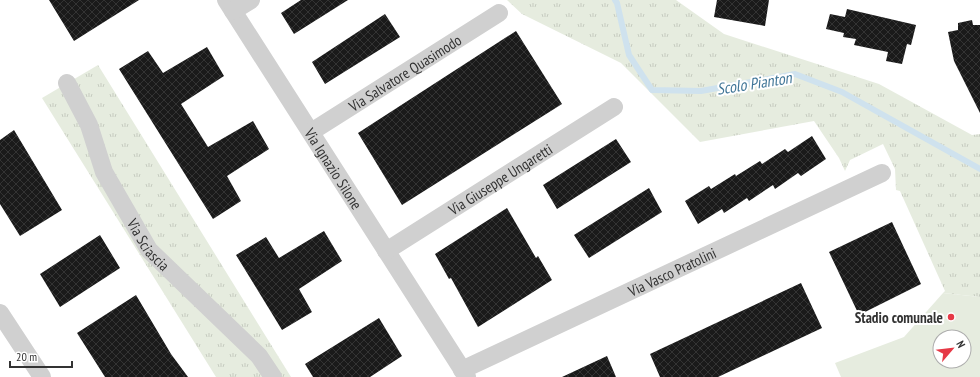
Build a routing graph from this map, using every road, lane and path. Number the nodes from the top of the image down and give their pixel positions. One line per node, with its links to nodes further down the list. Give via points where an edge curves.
1 (251, 0): 2 (street)
2 (230, 5): 6 (street, Via Ignazio Silone)
3 (499, 13): 6 (street, Via Salvatore Quasimodo)
4 (67, 83): 12 (street, Via Sciascia, via 89,125 104,172 149,250 259,356)
5 (614, 106): 8 (street, Via Giuseppe Ungaretti)
6 (310, 132): 8 (street, Via Ignazio Silone)
7 (882, 173): 10 (street, Via Vasco Pratolini)
8 (386, 251): 10 (street, Via Ignazio Silone)
9 (0, 313): 11 (street)
10 (465, 374)
11 (42, 377)
12 (273, 377)

